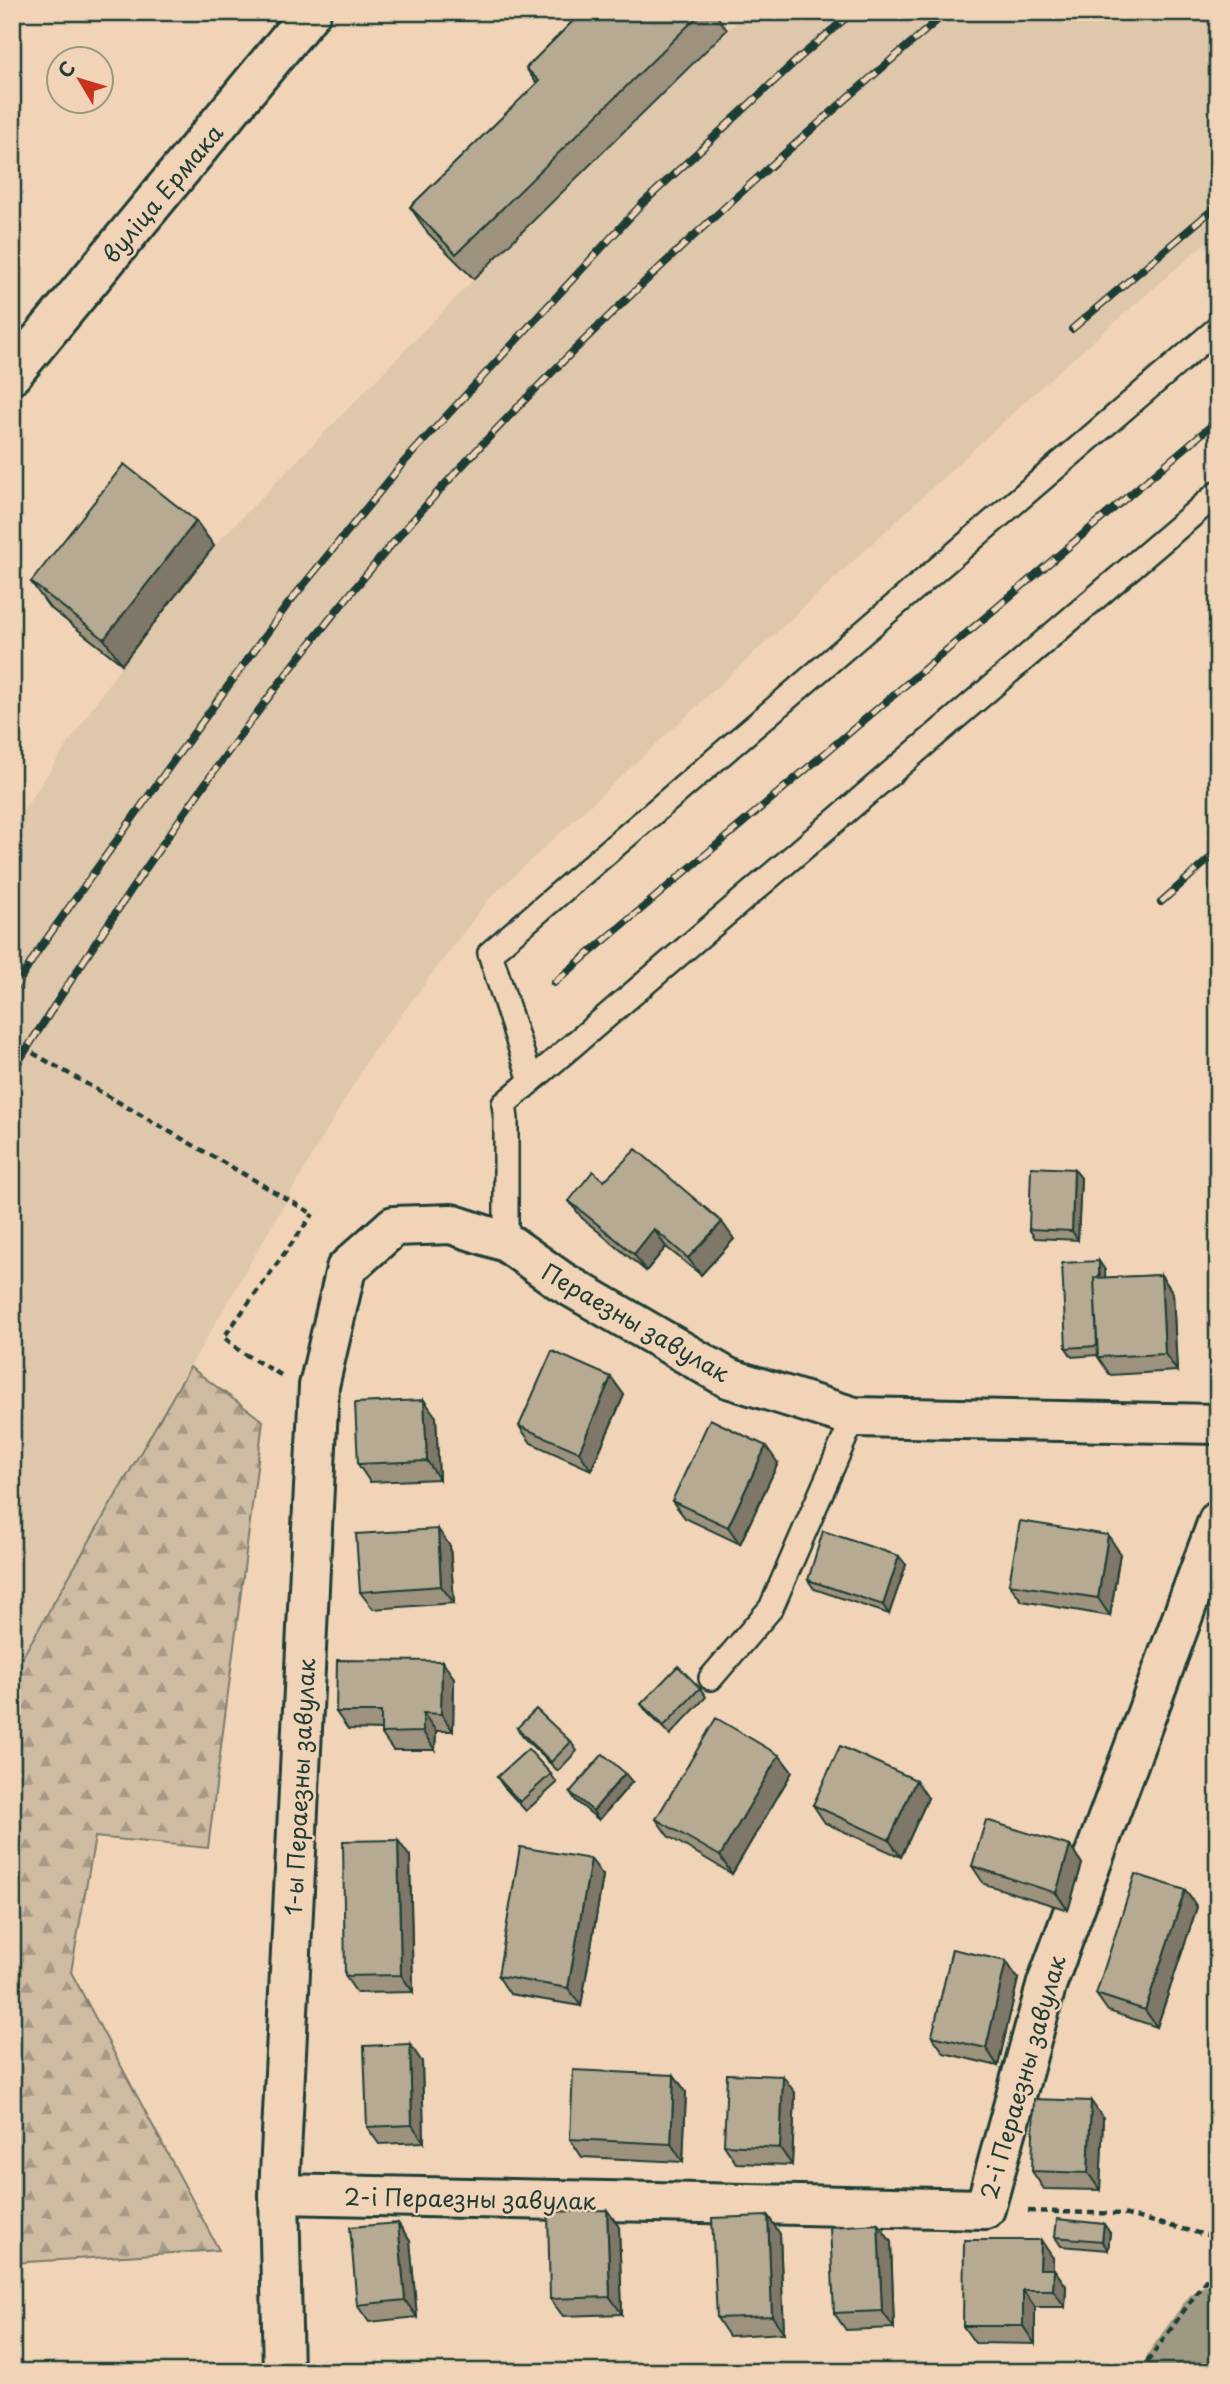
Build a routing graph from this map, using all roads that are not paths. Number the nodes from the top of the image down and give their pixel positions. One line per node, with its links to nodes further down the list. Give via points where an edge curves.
1 (311, 12): 3 (street, вуліца Ермака)
2 (1218, 328): 5 (lane, via 490,953)
3 (12, 374)
4 (1218, 493): 5 (lane)
5 (531, 1081): 7 (lane, via 503,1104)
6 (394, 1226): 7 (street, Пераезны завулак, via 451,1224); 12 (street, 1-ы Пераезны завулак, via 346,1269 319,1386)
7 (506, 1242): 8 (street, Пераезны завулак, via 561,1281 728,1378)
8 (854, 1417): 9 (street, Пераезны завулак); 11 (lane, via 771,1608)
9 (1218, 1424)
10 (1218, 1521): 12 (street, 2-і Пераезны завулак, via 1047,1983 985,2210)
11 (711, 1678)
12 (278, 2194): 13 (street, 1-ы Пераезны завулак)
13 (283, 2372)

